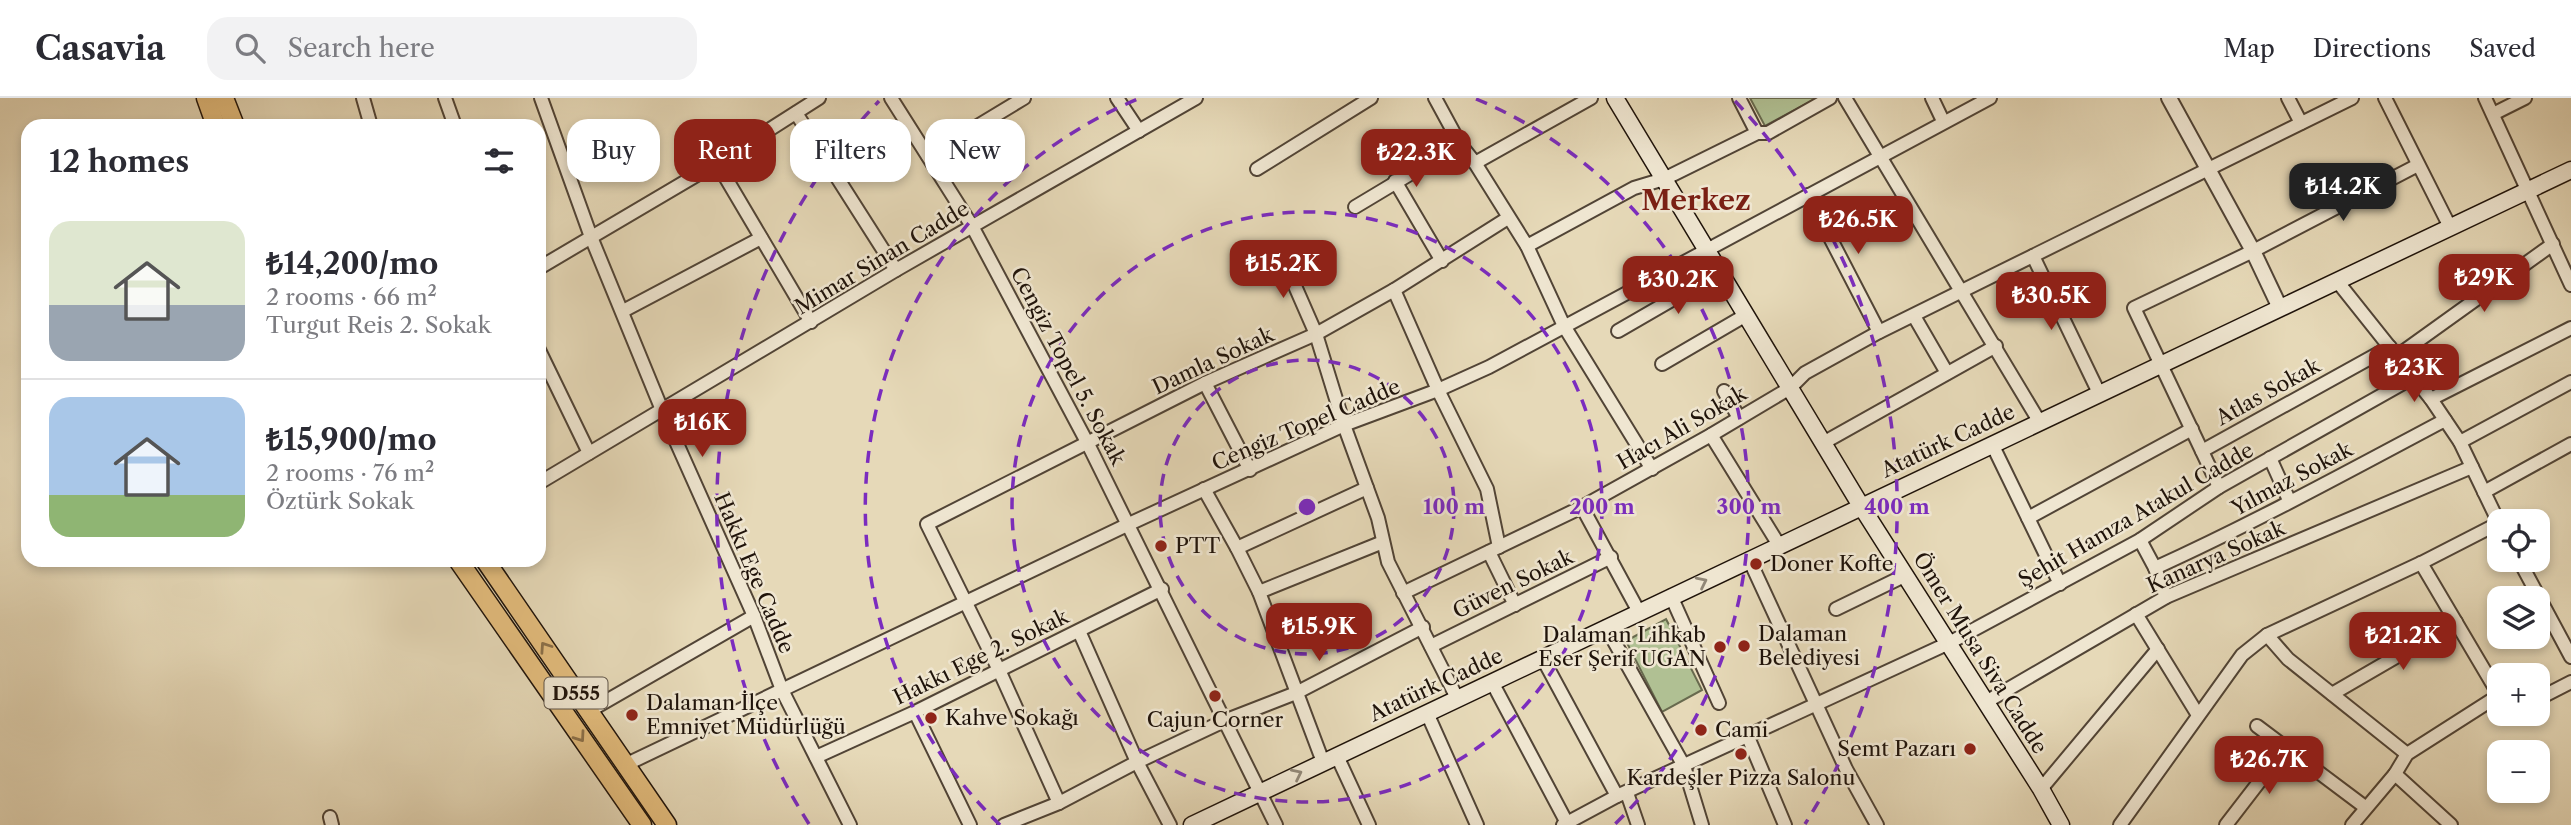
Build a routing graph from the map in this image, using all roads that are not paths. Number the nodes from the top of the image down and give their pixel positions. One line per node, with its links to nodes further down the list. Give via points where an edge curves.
1 (206, 98): 29 (main road)
2 (224, 98): 30 (main road)
3 (363, 98): 31 (street)
4 (445, 98): 32 (street)
5 (541, 98): 58 (street, Hakkı Ege Cadde)
6 (819, 98): 27 (street)
7 (891, 98): 40 (street, Cengiz Topel 5. Sokak)
8 (1024, 98): 26 (street)
9 (1117, 98): 37 (street)
10 (1196, 98): 37 (street, Mimar Sinan Cadde)
11 (1371, 98): 44 (street)
12 (1435, 98): 39 (street)
13 (1591, 98): 42 (street)
14 (1615, 98): 47 (main road, Ömer Musa Siva Cadde)
15 (1740, 98): 38 (street)
16 (1830, 98): 38 (street, via 1768,133)
17 (1845, 98): 41 (street)
18 (1932, 98): 34 (street)
19 (1990, 98): 34 (street, Cengiz Topel Cadde)
20 (2169, 98): 45 (street)
21 (2288, 98): 35 (street)
22 (2352, 98): 35 (street, Hacı Ali Sokak)
23 (2385, 98): 43 (street)
24 (2486, 98): 28 (street)
25 (2525, 98): 28 (street)
26 (1008, 102): 33 (street)
27 (796, 113): 36 (street); 68 (street)
28 (2493, 114): 52 (street)
29 (214, 119)
30 (232, 119)
31 (369, 119)
32 (452, 119)
33 (983, 119)
34 (1943, 121): 41 (street, Cengiz Topel Cadde)
35 (2301, 123): 45 (street, Hacı Ali Sokak)
36 (776, 126)
37 (1139, 131): 56 (street, Mimar Sinan Cadde)
38 (1757, 133): 47 (street)
39 (1460, 144): 42 (street); 48 (street)
40 (925, 151)
41 (1880, 159): 53 (street, Cengiz Topel Cadde); 73 (street)
42 (1475, 163): 55 (street)
43 (2418, 165): 57 (street); 63 (street)
44 (1257, 169)
45 (2207, 169): 63 (street); 65 (street, Hacı Ali Sokak)
46 (2571, 170): 52 (main road, Atatürk Cadde)
47 (1664, 179): 61 (street, via 1634,188); 62 (main road, Ömer Musa Siva Cadde)
48 (1395, 181): 54 (street); 66 (street)
49 (685, 182): 58 (street)
50 (728, 182): 59 (street)
51 (944, 182): 56 (street, Cengiz Topel 5. Sokak)
52 (2529, 190): 57 (main road, Atatürk Cadde); 60 (street)
53 (1808, 195): 62 (street, Cengiz Topel Cadde); 82 (street)
54 (1355, 207)
55 (1508, 218): 61 (street); 66 (street, Damla Sokak)
56 (972, 226): 68 (street, Mimar Sinan Cadde); 107 (street, Cengiz Topel 5. Sokak)
57 (2449, 227): 70 (main road, Atatürk Cadde)
58 (591, 237): 67 (street); 75 (street, Hakkı Ege Cadde)
59 (761, 238): 75 (street); 78 (street)
60 (2553, 244): 71 (street); 85 (street, Atlas Sokak)
61 (1527, 246): 79 (street)
62 (1708, 251): 69 (main road, Ömer Musa Siva Cadde); 79 (street, Cengiz Topel Cadde)
63 (2253, 251): 74 (street); 88 (street, via 2134,308)
64 (1281, 254): 83 (street)
65 (2033, 256): 73 (street, Hacı Ali Sokak); 96 (street)
66 (1442, 261): 72 (street, Damla Sokak)
67 (546, 264)
68 (897, 270): 78 (street, Mimar Sinan Cadde)
69 (1720, 272): 76 (main road, Ömer Musa Siva Cadde); 81 (street)
70 (2337, 281): 74 (main road, Atatürk Cadde); 85 (street)
71 (2571, 285)
72 (1394, 290): 83 (street, Damla Sokak); 94 (street)
73 (1962, 291): 77 (street, Hacı Ali Sokak); 84 (street)
74 (2280, 308): 88 (main road, Atatürk Cadde)
75 (623, 311): 98 (street, Hakkı Ege Cadde)
76 (1746, 315): 87 (street); 93 (main road, Ömer Musa Siva Cadde)
77 (1914, 316): 82 (street, Hacı Ali Sokak); 89 (street)
78 (811, 322): 98 (street, Mimar Sinan Cadde)
79 (1564, 326): 94 (street, Cengiz Topel Cadde); 114 (street)
80 (2571, 328): 97 (street)
81 (1618, 331)
82 (1879, 332): 93 (street, Hacı Ali Sokak, via 1805,373)
83 (1316, 334): 91 (street, Damla Sokak); 102 (street)
84 (1996, 346): 89 (street); 101 (street)
85 (2393, 351): 90 (street); 110 (street, Atlas Sokak)
86 (546, 364): 111 (street)
87 (1662, 364)
88 (2159, 365): 96 (main road, Atatürk Cadde); 103 (street)
89 (1947, 373): 106 (street)
90 (2414, 377): 97 (street); 112 (street, Şehit Hamza Atakul Cadde)
91 (1205, 383): 107 (street, Damla Sokak); 115 (street)
92 (2571, 383): 105 (street)
93 (1790, 388): 99 (street, Hacı Ali Sokak); 106 (main road, Ömer Musa Siva Cadde)
94 (1438, 390): 102 (street, Cengiz Topel Cadde); 132 (street, via 1488,489)
95 (1724, 391): 99 (street)
96 (2099, 393): 101 (main road, Atatürk Cadde)
97 (2431, 399): 100 (street)
98 (662, 410): 111 (street, Mimar Sinan Cadde); 152 (street, Hakkı Ege Cadde)
99 (1739, 418): 104 (street, Hacı Ali Sokak)
100 (2445, 420): 105 (street); 121 (street, Yılmaz Sokak)
101 (2039, 421): 108 (main road, Atatürk Cadde)
102 (1344, 425): 115 (street, Cengiz Topel Cadde); 118 (street)
103 (2192, 429): 110 (street); 125 (street)
104 (1711, 435): 114 (street, Hacı Ali Sokak); 130 (street)
105 (2460, 442): 113 (street)
106 (1824, 443): 122 (main road, Ömer Musa Siva Cadde)
107 (1088, 444): 126 (street, Cengiz Topel 5. Sokak); 147 (street, Damla Sokak, via 927,524)
108 (1992, 444): 122 (main road, Atatürk Cadde); 125 (street)
109 (2571, 444): 120 (street)
110 (2202, 451): 117 (street)
111 (589, 453): 116 (street, Mimar Sinan Cadde)
112 (2270, 458): 117 (street, Şehit Hamza Atakul Cadde); 121 (street)
113 (2472, 467): 120 (street); 146 (street, Kanarya Sokak)
114 (1651, 469): 123 (street, Hacı Ali Sokak)
115 (1250, 470): 119 (street, Cengiz Topel Cadde)
116 (546, 479)
117 (2219, 487): 128 (street, Şehit Hamza Atakul Cadde)
118 (1367, 488): 129 (street); 131 (street)
119 (1204, 489): 126 (street, Cengiz Topel Cadde); 131 (street)
120 (2484, 492): 124 (street)
121 (2289, 500): 138 (street, Yılmaz Sokak, via 2236,531)
122 (1861, 506): 130 (main road, Atatürk Cadde); 140 (main road, Ömer Musa Siva Cadde)
123 (1582, 508): 132 (street, Hacı Ali Sokak); 133 (street)
124 (2492, 509)
125 (2028, 517): 141 (street)
126 (1129, 524): 142 (street, Cengiz Topel 5. Sokak); 147 (street, Cengiz Topel Cadde)
127 (2487, 529): 135 (street)
128 (2140, 540): 138 (street); 141 (street, Şehit Hamza Atakul Cadde)
129 (1383, 542): 143 (street); 144 (street)
130 (1779, 545): 134 (main road, Atatürk Cadde)
131 (1237, 548): 143 (street)
132 (1494, 549): 144 (street, Hacı Ali Sokak); 148 (street)
133 (1611, 557): 148 (street, Güven Sokak); 150 (street)
134 (1749, 559): 145 (main road, Atatürk Cadde, one-way to 134); 174 (street)
135 (2421, 563): 153 (street); 157 (street)
136 (462, 567): 198 (main road, D555, one-way to 198)
137 (490, 567): 176 (main road, D555, one-way to 137)
138 (2155, 568): 146 (street)
139 (2525, 572): 161 (street)
140 (1906, 575): 149 (street); 158 (main road, Ömer Musa Siva Cadde)
141 (2060, 583): 158 (street, Şehit Hamza Atakul Cadde)
142 (1162, 589): 156 (street, Hakkı Ege 2. Sokak); 180 (street, Cengiz Topel 5. Sokak)
143 (1259, 592): 168 (street)
144 (1403, 593): 154 (street)
145 (1671, 596): 150 (main road, Atatürk Cadde); 173 (street)
146 (2166, 597): 151 (street, Kanarya Sokak)
147 (966, 603): 163 (street); 167 (street, Cengiz Topel Cadde)
148 (1515, 605): 159 (street, Güven Sokak)
149 (1836, 609)
150 (1639, 612): 155 (main road, Atatürk Cadde)
151 (2136, 614): 160 (street); 172 (street, Kanarya Sokak)
152 (754, 616): 167 (street, Hakkı Ege Cadde); 176 (street)
153 (2456, 622): 165 (street); 170 (street)
154 (1423, 627): 159 (street); 168 (street)
155 (1606, 627): 162 (main road, Atatürk Cadde); 189 (street)
156 (1079, 631): 163 (street, Hakkı Ege 2. Sokak); 187 (street)
157 (2267, 635): 170 (street, via 2288,659); 179 (street, via 2242,655)
158 (1949, 643): 172 (main road, Ömer Musa Siva Cadde); 174 (street, Şehit Hamza Atakul Cadde)
159 (1432, 646): 171 (street)
160 (2158, 649): 179 (street); 191 (street)
161 (2571, 657)
162 (1543, 659): 164 (main road, Atatürk Cadde); 193 (street)
163 (999, 670): 177 (street, Hakkı Ege 2. Sokak); 194 (street)
164 (1492, 682): 171 (main road, Atatürk Cadde); 196 (street)
165 (2487, 682)
166 (2571, 683): 169 (street)
167 (782, 690): 185 (street, Hakkı Ege Cadde); 188 (street, Cengiz Topel Cadde)
168 (1296, 693): 180 (street); 186 (street)
169 (2550, 693)
170 (2332, 694): 184 (street)
171 (1457, 698): 178 (main road, Atatürk Cadde)
172 (1986, 702): 191 (main road, Ömer Musa Siva Cadde)
173 (1719, 703)
174 (1816, 705): 182 (street, Şehit Hamza Atakul Cadde); 211 (street)
175 (2487, 707): 184 (street)
176 (589, 711): 188 (main road, D555)
177 (915, 712): 185 (street, Hakkı Ege 2. Sokak); 201 (street)
178 (1427, 712): 186 (main road, Atatürk Cadde); 207 (street)
179 (2199, 715): 212 (street)
180 (1224, 721): 187 (street); 192 (street, Cengiz Topel 5. Sokak)
181 (2257, 726): 183 (street)
182 (1748, 737): 189 (street, Şehit Hamza Atakul Cadde); 210 (street)
183 (2286, 747): 195 (street); 213 (street)
184 (2407, 754): 190 (street)
185 (816, 757): 200 (street, Hakkı Ege Cadde)
186 (1330, 759): 192 (main road, Atatürk Cadde, one-way to 186); 206 (street)
187 (1137, 762): 194 (street); 203 (street)
188 (625, 765): 199 (main road, D555)
189 (1684, 766): 193 (street, Şehit Hamza Atakul Cadde); 209 (street)
190 (2395, 774): 195 (street); 215 (street)
191 (2041, 789): 197 (main road, Ömer Musa Siva Cadde)
192 (1259, 793): 204 (main road, Atatürk Cadde); 205 (street, Cengiz Topel 5. Sokak)
193 (1622, 795): 196 (street, Şehit Hamza Atakul Cadde); 208 (street)
194 (1059, 803): 202 (street)
195 (2365, 807): 214 (street)
196 (1570, 823)
197 (2056, 823)
198 (642, 825)
199 (667, 825)
200 (850, 825)
201 (970, 825)
202 (1004, 825)
203 (1170, 825)
204 (1192, 825)
205 (1276, 825)
206 (1369, 825)
207 (1477, 825)
208 (1638, 825)
209 (1702, 825)
210 (1785, 825)
211 (1877, 825)
212 (2120, 825)
213 (2226, 825)
214 (2352, 825)
215 (2451, 825)

